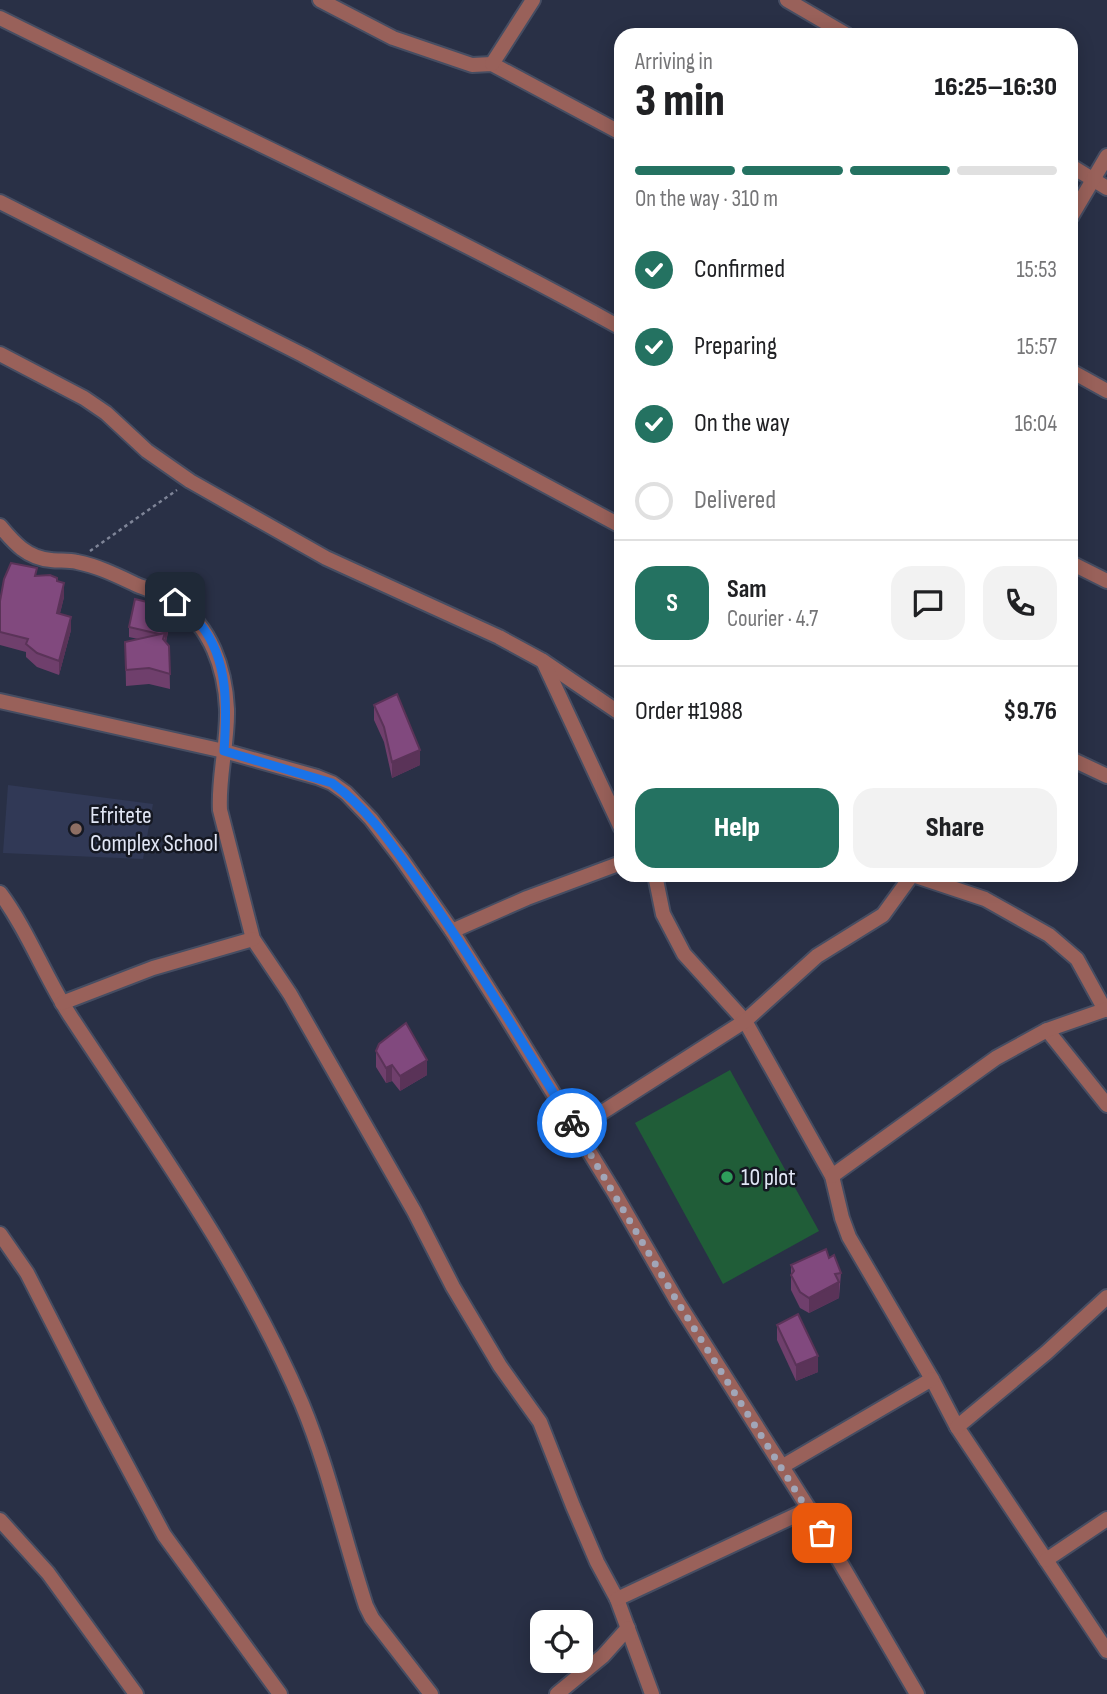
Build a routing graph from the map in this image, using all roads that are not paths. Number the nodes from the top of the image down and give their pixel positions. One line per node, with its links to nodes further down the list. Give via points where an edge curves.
1 (320, 0): 6 (street, via 393,38 472,65)
2 (533, 0): 6 (street)
3 (787, 0): 5 (street)
4 (0, 18): 14 (street, via 405,214)
5 (835, 28)
6 (492, 64): 7 (street)
7 (614, 129)
8 (1107, 156): 10 (street)
9 (1078, 170): 10 (street)
10 (1093, 179): 11 (street); 13 (street)
11 (1107, 188)
12 (0, 202): 18 (street, via 303,355)
13 (1078, 205)
14 (614, 324)
15 (0, 354): 22 (street, via 84,398 190,481 326,558)
16 (1078, 375): 17 (street)
17 (1107, 391)
18 (614, 522)
19 (0, 526): 25 (street, via 30,556 76,561 118,576 175,602 201,625 218,656 224,684)
20 (1078, 566): 21 (street)
21 (1107, 581)
22 (543, 661): 24 (street); 28 (street)
23 (0, 701): 25 (street)
24 (614, 709)
25 (224, 751): 34 (street, via 317,777 346,793 401,858); 35 (street, via 220,810)
26 (1078, 763): 27 (street)
27 (1107, 776)
28 (614, 813)
29 (614, 866): 34 (street)
30 (656, 882): 38 (street, via 663,914 684,954)
31 (908, 882): 38 (street, via 883,915 817,956)
32 (934, 882): 37 (street, via 985,899 1049,935 1077,959)
33 (0, 893): 36 (street)
34 (452, 931): 41 (street)
35 (253, 939): 36 (street, via 153,968); 52 (street, via 296,1006 504,1373 540,1422 597,1562)
36 (62, 1003): 57 (street, via 193,1200 266,1328 316,1442 366,1606)
37 (1106, 1010): 39 (street)
38 (745, 1021): 41 (street); 42 (street)
39 (1047, 1030): 40 (street); 42 (street, via 996,1058)
40 (1107, 1105)
41 (576, 1129): 47 (street, via 677,1301)
42 (832, 1176): 45 (street, via 849,1237)
43 (0, 1234): 56 (street, via 27,1273 164,1535)
44 (1107, 1297): 46 (street)
45 (932, 1379): 46 (street); 47 (street)
46 (957, 1427): 51 (street)
47 (783, 1466): 48 (street)
48 (809, 1509): 52 (street); 60 (street)
49 (1107, 1519): 51 (street)
50 (0, 1520): 55 (street, via 48,1573)
51 (1046, 1560): 54 (street)
52 (617, 1599): 53 (street)
53 (628, 1628): 58 (street); 59 (street)
54 (1107, 1651)
55 (136, 1694)
56 (280, 1694)
57 (431, 1694)
58 (557, 1694)
59 (652, 1694)
60 (917, 1694)

